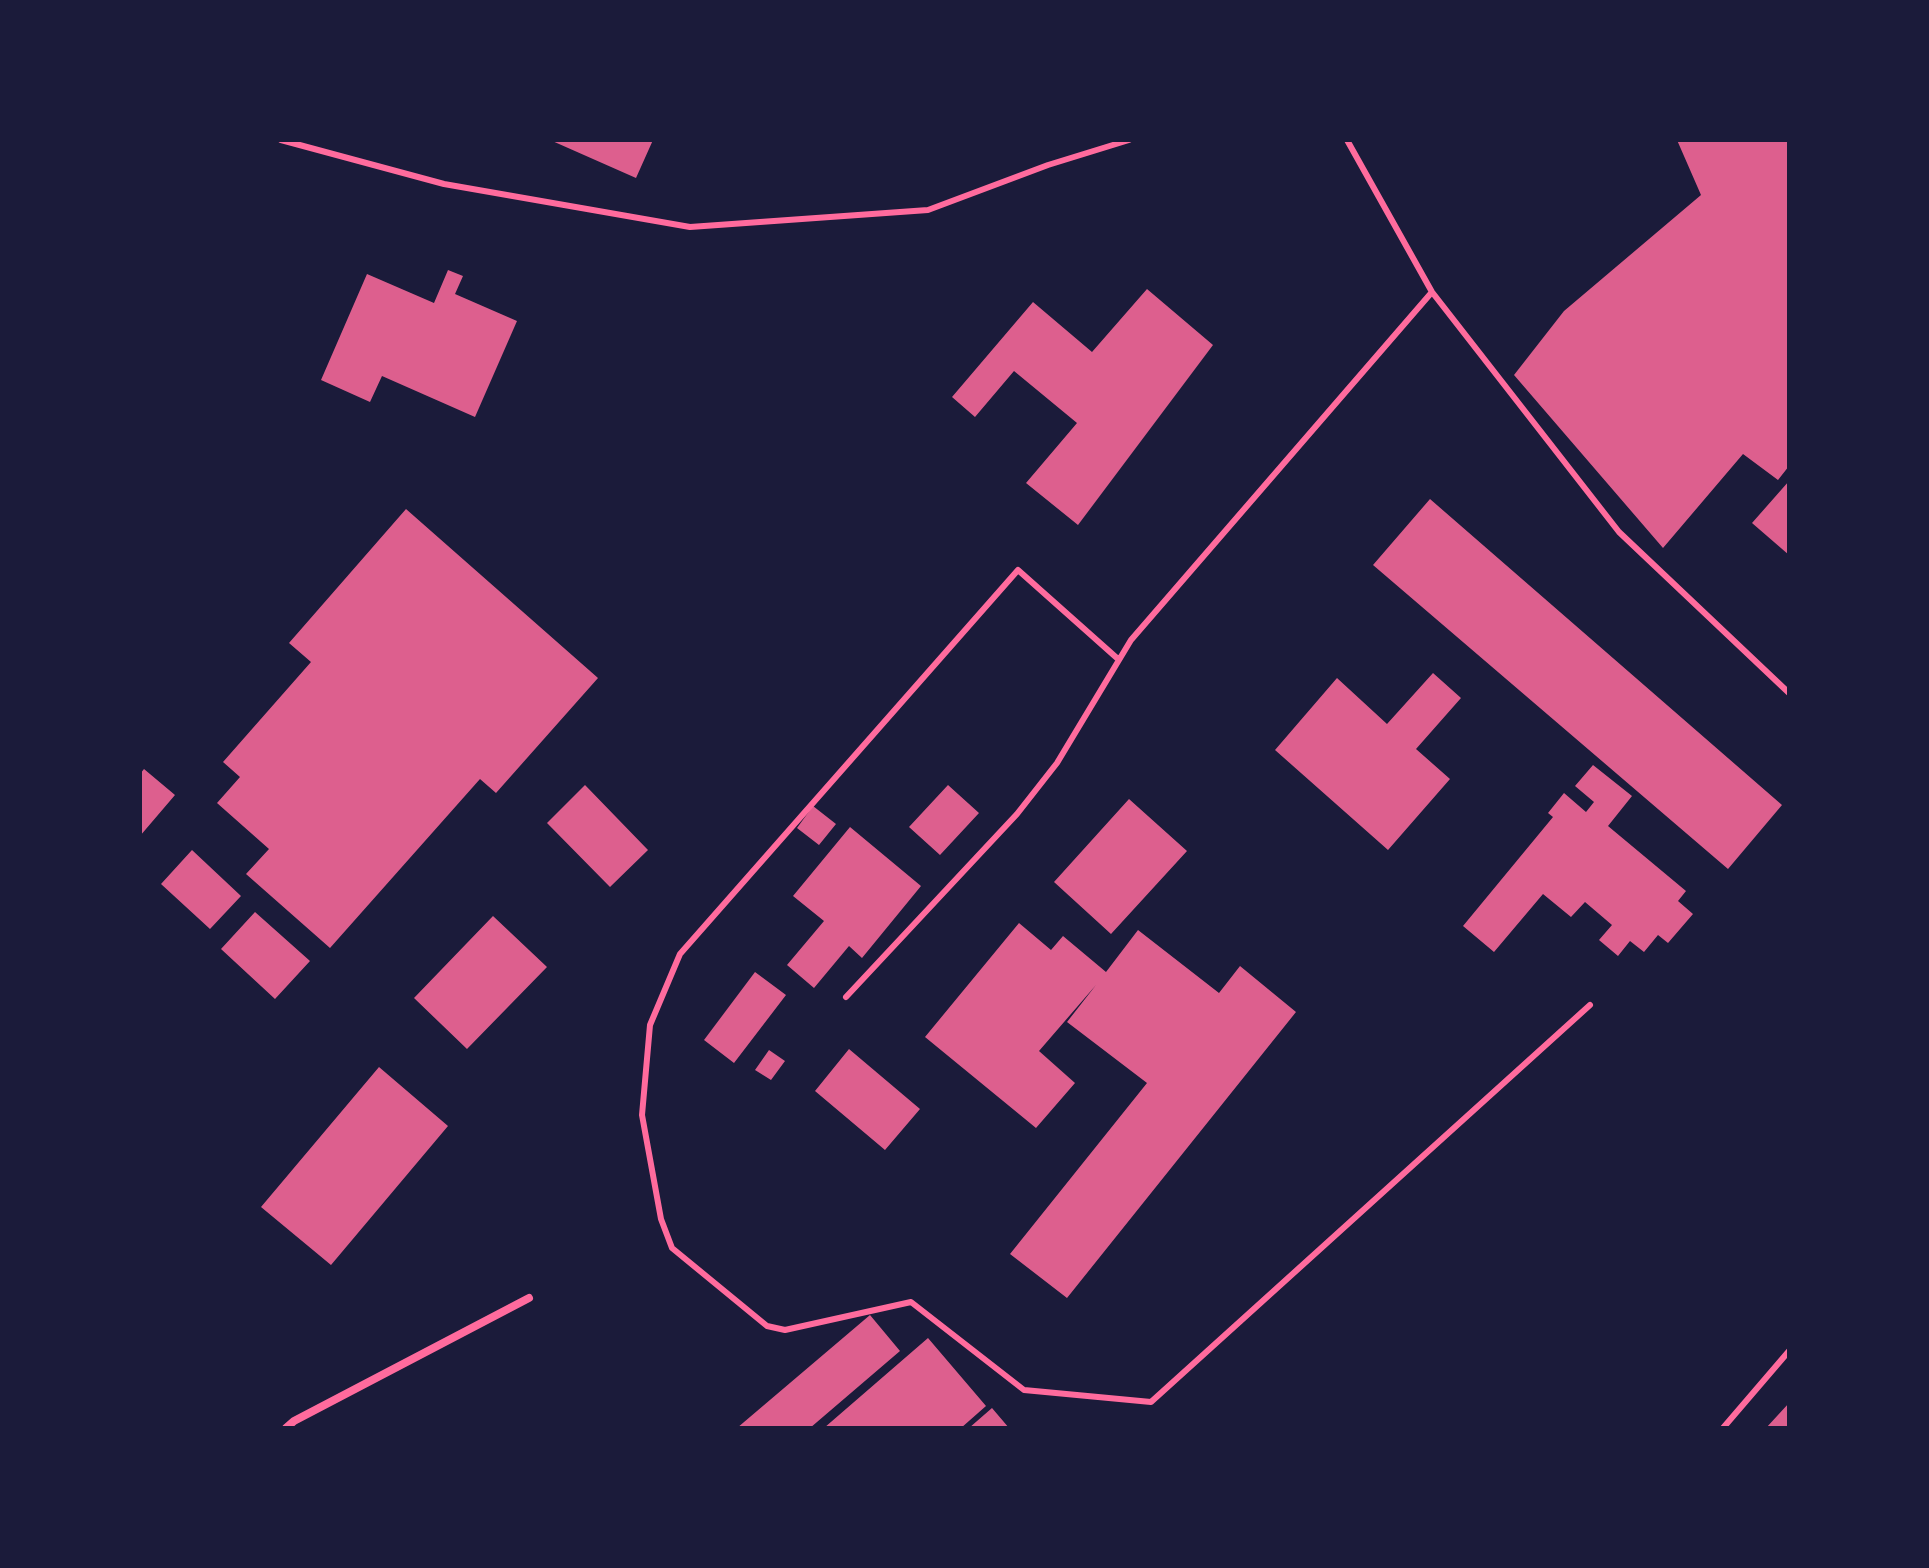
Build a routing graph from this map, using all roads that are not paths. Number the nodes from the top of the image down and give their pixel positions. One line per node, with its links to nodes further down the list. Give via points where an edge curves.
1 (281, 140): 2 (lane, via 444,184 690,227 928,210)
2 (1129, 140)
3 (1347, 140): 4 (lane)
4 (1432, 292): 5 (lane); 6 (lane, via 1619,532)
5 (1118, 659): 7 (lane, via 1057,763 1017,814); 8 (lane, via 1018,570 680,954 650,1025 642,1115 661,1219 672,1248 767,1326 785,1330 911,1302 1024,1390 1151,1402)
6 (1789, 693)
7 (846, 997)
8 (1590, 1005)
9 (529, 1298): 11 (street)
10 (1789, 1351): 12 (lane)
11 (286, 1428)
12 (1723, 1428)

